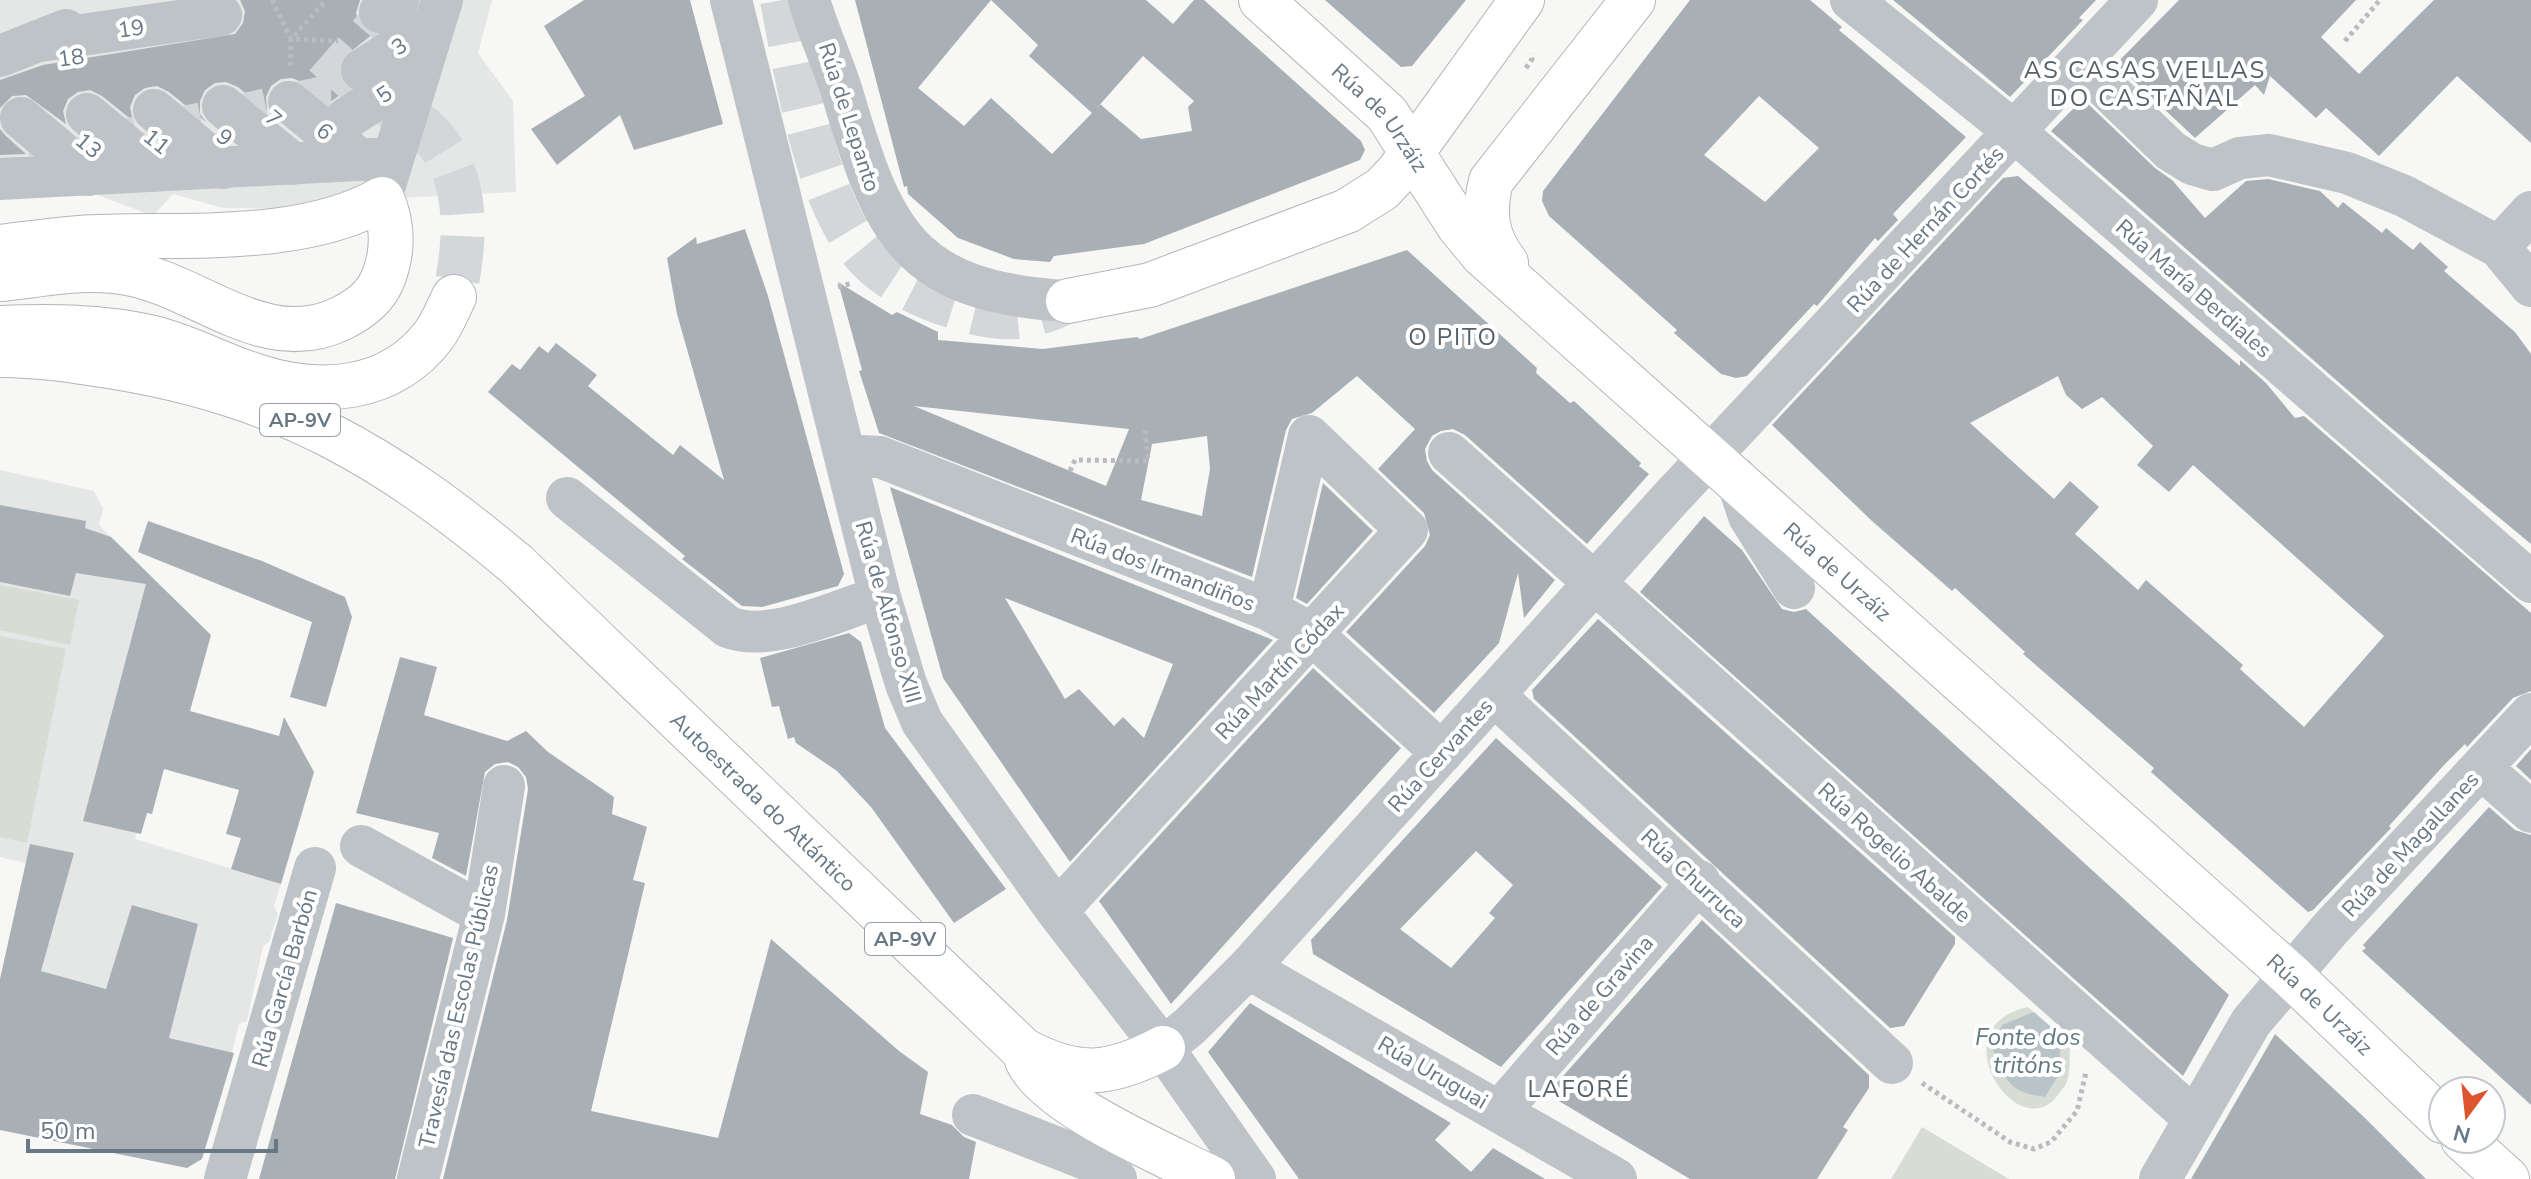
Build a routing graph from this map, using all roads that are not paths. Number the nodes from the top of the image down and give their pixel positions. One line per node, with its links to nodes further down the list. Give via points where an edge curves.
1 (731, 0): 33 (street, Rúa de Alfonso XIII)
2 (809, 0): 28 (street, Rúa de Lepanto, via 860,158 895,230 923,259 969,284 1017,298)
3 (1261, 0): 19 (main road, Rúa de Urzáiz, via 1387,114)
4 (1522, 0): 19 (main road)
5 (1633, 0): 29 (main road, via 1497,169 1486,201 1492,241)
6 (1851, 0): 18 (street, Rúa María Berdiales)
7 (2137, 0): 15 (street, Rúa de Hernán Cortés)
8 (127, 6): 9 (street); 11 (street)
9 (212, 8): 11 (street, 19)
10 (432, 28): 14 (street, 5); 14 (street); 20 (street)
11 (40, 41): 13 (street)
12 (142, 47): 16 (street, 18)
13 (0, 56)
14 (369, 56)
15 (2079, 62): 18 (street, Rúa de Hernán Cortés); 24 (street, via 2171,151 2192,164 2213,170 2240,158 2303,160 2404,196)
16 (0, 67)
17 (140, 112): 20 (street, 6); 20 (street, 11); 20 (street); 20 (street); 20 (street, 13)
18 (2015, 132): 34 (street, Rúa de Hernán Cortés); 36 (street, Rúa María Berdiales)
19 (1413, 149): 28 (main road, via 1382,189 1347,211 1150,285); 29 (main road, Rúa de Urzáiz, via 1482,254)
20 (189, 168): 21 (street)
21 (382, 199): 23 (main road, via 358,212 299,225); 25 (main road, via 388,213 389,264 378,290 358,310 332,323 295,331 260,325 177,288 128,273 89,270)
22 (2531, 212): 24 (street)
23 (0, 247)
24 (2499, 247): 26 (street)
25 (0, 279)
26 (2531, 286)
27 (454, 297): 30 (main road, via 435,334 408,363 378,379 339,389 297,388 154,338 103,329)
28 (1068, 301)
29 (1554, 320): 34 (main road, Rúa de Urzáiz)
30 (0, 328)
31 (0, 355): 55 (main road, Autoestrada do Atlántico / AP-9V, via 40,355 180,378 287,413 355,448 437,501 552,597)
32 (1449, 453): 37 (street, Rúa Rogelio Abalde)
33 (849, 464): 39 (street, Rúa de Alfonso XIII); 40 (street, Rúa dos Irmandiños, via 861,456 880,457)
34 (1723, 466): 37 (street, Rúa Cervantes); 38 (street); 54 (main road, Rúa de Urzáiz)
35 (567, 498): 39 (street, via 728,627 743,633 779,629)
36 (2531, 582)
37 (1594, 586): 42 (street, Rúa Cervantes); 61 (street, Rúa Rogelio Abalde)
38 (1794, 588)
39 (880, 597): 51 (street, Rúa de Alfonso XIII, via 922,722)
40 (1269, 610): 41 (street, Rúa dos Irmandiños); 41 (street, Rúa Martín Códax, via 1309,436 1407,530)
41 (1313, 635): 44 (street, Rúa dos Irmandiños); 51 (street, Rúa Martín Códax)
42 (1494, 695): 44 (street, Rúa Cervantes); 50 (street, Rúa Churruca)
43 (2531, 714): 45 (street, Rúa de Magallanes)
44 (1442, 753): 53 (street, Rúa Cervantes)
45 (2481, 768): 47 (street); 54 (street, Rúa de Magallanes)
46 (504, 786): 52 (street, Travesía das Escolas Públicas)
47 (2531, 812)
48 (361, 846): 52 (street)
49 (315, 868): 63 (street, Rúa García Barbón)
50 (1699, 881): 57 (street, Rúa Churruca); 59 (street, Rúa de Gravina)
51 (1057, 911): 56 (street, Rúa de Alfonso XIII)
52 (484, 914): 64 (street, Travesía das Escolas Públicas)
53 (1248, 968): 56 (street, Rúa Cervantes); 59 (street, Rúa Uruguai)
54 (2290, 975): 58 (main road, Rúa de Urzáiz); 61 (street, Rúa de Magallanes, via 2251,1022)
55 (1016, 1045): 56 (main road, via 1068,1069 1099,1072); 66 (main road, via 1046,1085 1087,1113)
56 (1163, 1048): 67 (street, Rúa de Alfonso XIII)
57 (1892, 1063)
58 (2427, 1106)
59 (1500, 1111): 68 (street, Rúa Uruguai)
60 (973, 1115): 65 (street, via 1096,1163)
61 (2195, 1119): 69 (street, Rúa de Magallanes)
62 (2481, 1155): 70 (main road)
63 (225, 1179)
64 (418, 1179)
65 (1116, 1179)
66 (1213, 1179)
67 (1255, 1179)
68 (1616, 1179)
69 (2160, 1179)
70 (2507, 1179)

